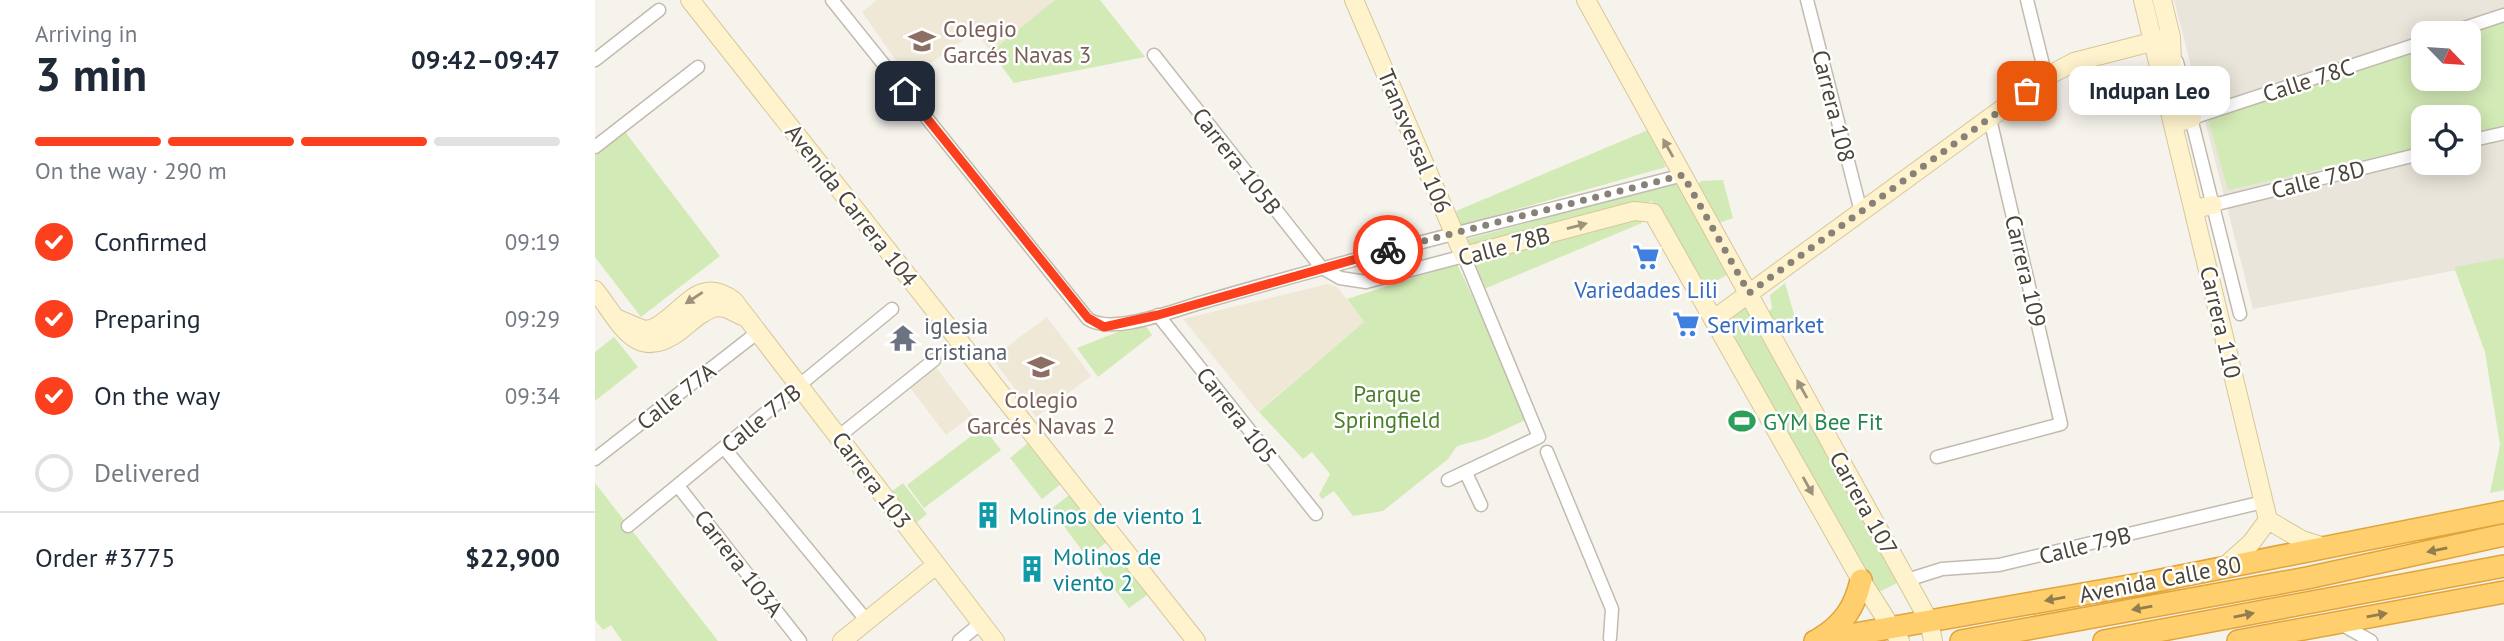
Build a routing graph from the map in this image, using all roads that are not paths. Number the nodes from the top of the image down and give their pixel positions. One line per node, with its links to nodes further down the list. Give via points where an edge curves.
1 (690, 0): 76 (street, Avenida Carrera 104)
2 (1354, 0): 31 (street, Transversal 106)
3 (1586, 0): 26 (street, Carrera 107, one-way to 3)
4 (1807, 0): 30 (street, Carrera 108)
5 (2027, 0): 18 (street)
6 (2143, 0): 13 (street, Carrera 110)
7 (2162, 0): 12 (street, Carrera 110)
8 (840, 3): 38 (street, Calle 78B, via 1095,324 1104,327)
9 (659, 10): 16 (street)
10 (2504, 15): 11 (street)
11 (2481, 23)
12 (2171, 37): 13 (street); 20 (street, Carrera 110); 21 (street, Carrera 110)
13 (2153, 42): 18 (street, via 2074,62); 21 (street, Carrera 110)
14 (2411, 45): 20 (street, Calle 78C)
15 (1154, 55): 33 (street, Carrera 105B)
16 (595, 60)
17 (698, 67): 24 (street)
18 (2046, 77): 19 (street)
19 (1990, 118): 30 (street); 46 (street, Carrera 109, via 2061,424)
20 (2192, 118): 21 (street); 27 (street, Carrera 110)
21 (2174, 124): 28 (street, Carrera 110)
22 (2504, 133): 23 (street)
23 (2481, 138)
24 (595, 147)
25 (2411, 156): 27 (street, Calle 78D)
26 (1683, 175): 31 (street, Calle 78B); 35 (street, Carrera 107)
27 (2213, 205): 28 (street); 37 (street, Carrera 110)
28 (2194, 209): 52 (street, Carrera 110)
29 (1649, 211): 32 (street, Calle 78B, one-way to 29, via 1634,211); 39 (street, Carrera 107, via 1658,219)
30 (1861, 212): 35 (street)
31 (1454, 233): 32 (street, Transversal 106); 33 (street, Calle 78B)
32 (1464, 256): 33 (street, Calle 78B, via 1366,282 1340,278); 48 (street, Transversal 106, via 1539,437)
33 (1321, 267): 38 (street, Calle 78B)
34 (595, 290): 40 (street, Carrera 103, via 618,319 638,328 652,329 694,296 712,290 734,301)
35 (1749, 293): 39 (street); 62 (street, Carrera 107, one-way to 35)
36 (892, 309): 42 (street, Calle 77B)
37 (2240, 314)
38 (1158, 315): 54 (street, Carrera 105)
39 (1714, 319): 61 (street, Carrera 107, one-way to 61)
40 (753, 326): 42 (street, Carrera 103); 47 (street, Calle 77A)
41 (934, 360): 43 (street)
42 (800, 387): 43 (street, Carrera 103); 44 (street, Calle 77B)
43 (838, 437): 58 (street, Carrera 103)
44 (724, 448): 50 (street, Calle 77B); 66 (street)
45 (1547, 452): 71 (street, via 1612,609)
46 (1937, 457)
47 (595, 459)
48 (1466, 473): 49 (street); 51 (street)
49 (1448, 480)
50 (678, 486): 55 (street, Calle 77B); 72 (street, Carrera 103A)
51 (1481, 505)
52 (2266, 511): 57 (street, via 2302,540); 60 (street, via 2246,548); 62 (street, Calle 79B, via 1999,565 1942,569)
53 (2504, 512): 57 (highway, Avenida Calle 80)
54 (1316, 514)
55 (628, 526)
56 (2504, 535): 65 (highway, Avenida Calle 80, one-way to 65)
57 (2325, 547): 60 (highway, Avenida Calle 80)
58 (936, 565): 66 (street); 68 (street, Carrera 103)
59 (2504, 566): 79 (highway, one-way to 59)
60 (2222, 568): 63 (highway, Avenida Calle 80)
61 (1861, 580): 70 (street, Carrera 107); 77 (highway, via 1849,613)
62 (1907, 580): 69 (street, Carrera 107)
63 (2146, 583): 65 (highway); 69 (highway, Avenida Calle 80, one-way to 69)
64 (2504, 592): 67 (highway, one-way to 64)
65 (2189, 599): 78 (highway, Avenida Calle 80, one-way to 78)
66 (867, 621): 73 (street)
67 (2339, 622): 80 (highway); 81 (street)
68 (981, 623): 74 (street); 75 (street, Carrera 103)
69 (1931, 631): 70 (highway, Avenida Calle 80)
70 (1895, 634): 77 (highway, Avenida Calle 80)
71 (1610, 638)
72 (800, 641)
73 (842, 641)
74 (959, 641)
75 (995, 641)
76 (1196, 641)
77 (1815, 641)
78 (1961, 641)
79 (2104, 641)
80 (2239, 641)
81 (2371, 641)

